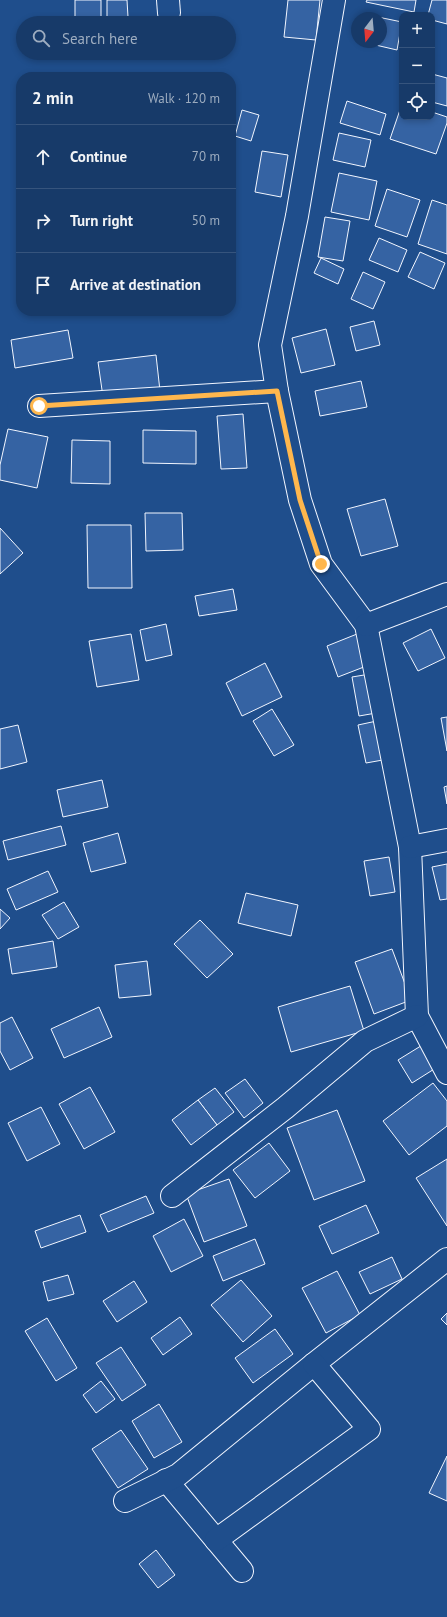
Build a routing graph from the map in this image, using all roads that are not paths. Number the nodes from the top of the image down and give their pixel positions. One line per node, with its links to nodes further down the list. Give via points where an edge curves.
1 (334, 0): 2 (street, via 297,216 270,345)
2 (277, 391): 3 (street); 5 (street, via 300,500 321,564)
3 (39, 406)
4 (447, 594): 5 (street)
5 (366, 625): 7 (street)
6 (447, 840): 7 (street)
7 (410, 847): 8 (street)
8 (416, 1016): 9 (street); 10 (street, via 365,1041 285,1108)
9 (447, 1073)
10 (172, 1196)
11 (447, 1259): 12 (street)
12 (314, 1364): 13 (street, via 178,1475); 15 (street, via 369,1429)
13 (166, 1480): 14 (street); 15 (street)
14 (125, 1502)
15 (216, 1540): 16 (street)
16 (242, 1572)

